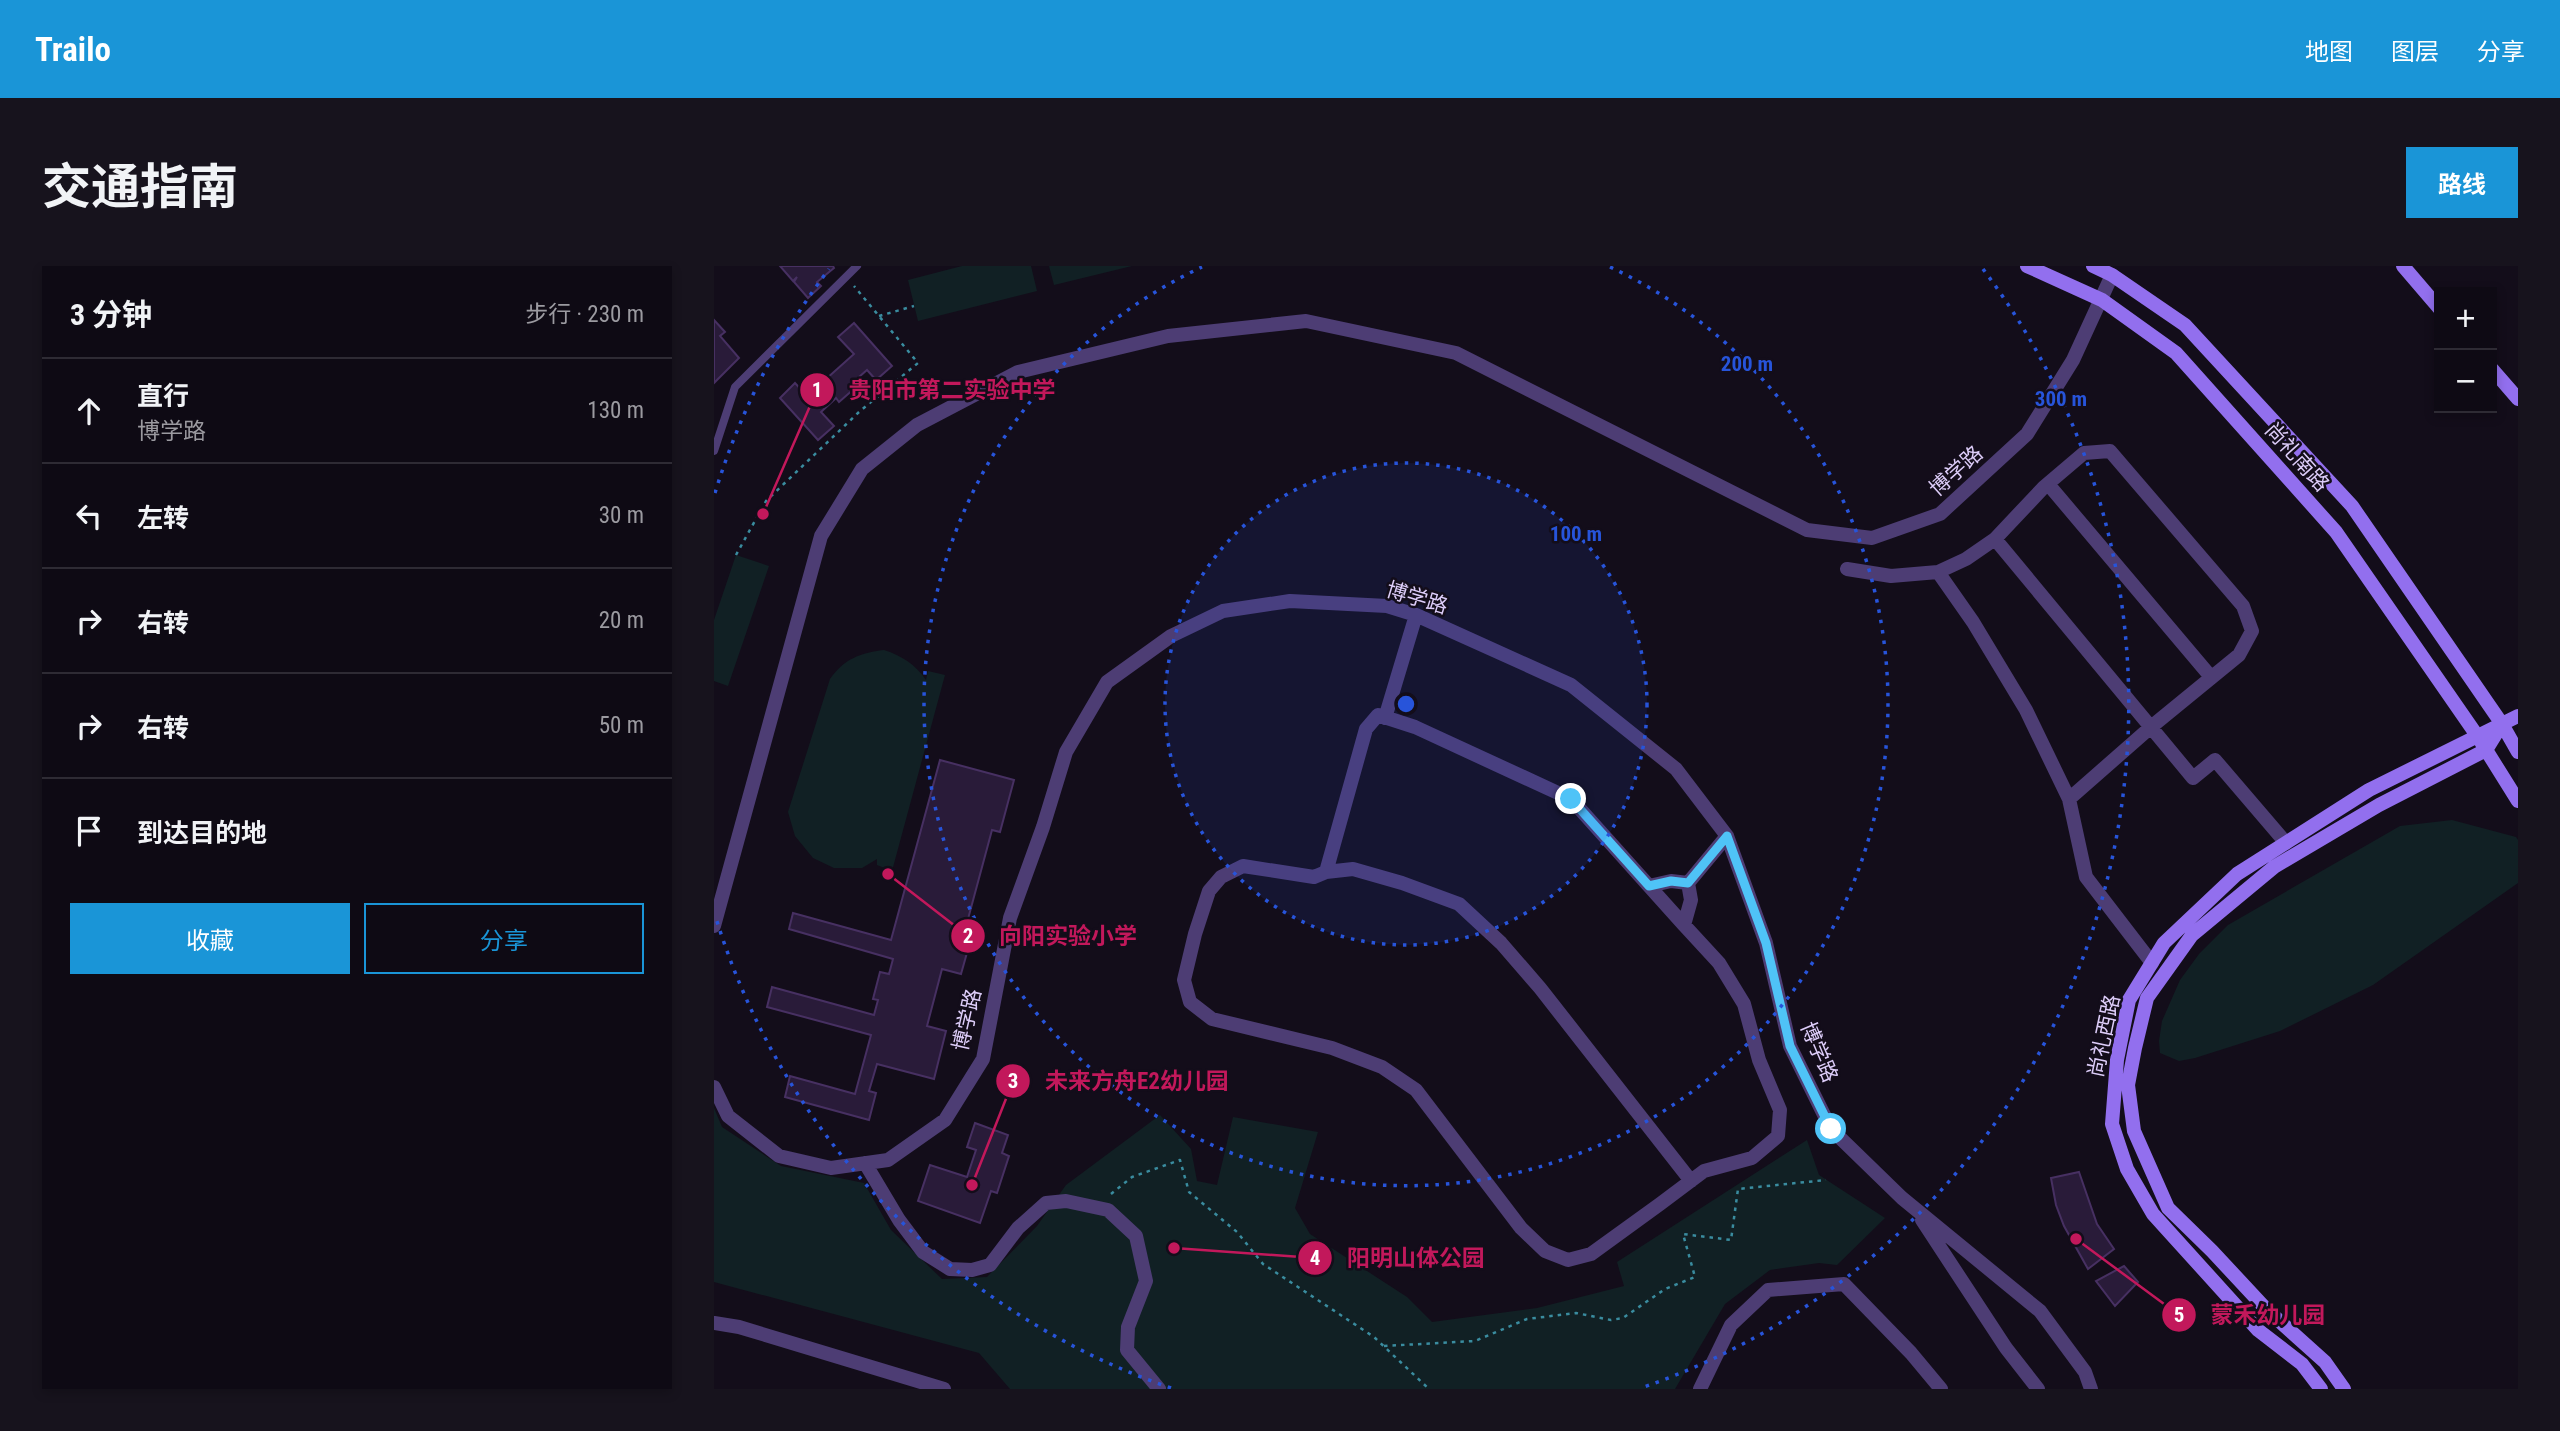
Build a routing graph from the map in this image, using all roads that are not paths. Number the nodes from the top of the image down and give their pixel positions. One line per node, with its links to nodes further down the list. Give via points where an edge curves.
1 (857, 266): 10 (lane, via 735,387)
2 (2027, 266): 6 (street, 尚礼南路)
3 (2093, 266): 5 (street, 尚礼南路)
4 (2403, 266): 7 (street)
5 (2112, 275): 6 (street, 博学路); 19 (street, 尚礼南路, via 2185,325 2352,506)
6 (2102, 300): 21 (street, 尚礼南路, via 2176,353 2336,532); 32 (street, 博学路, via 2073,360 2027,434 1940,514 1872,538 1807,530 1456,353 1306,321 1168,336 1018,372 917,425 862,469 821,536)
7 (2434, 302)
8 (2497, 375): 9 (street)
9 (2518, 399)
10 (714, 451)
11 (2048, 484): 12 (street); 16 (street); 16 (street, via 2084,453 2110,451 2244,606 2252,631 2239,655)
12 (1995, 539): 14 (street); 20 (street)
13 (1847, 569): 14 (street, via 1891,576)
14 (1938, 572): 24 (street, via 2026,710)
15 (1416, 615): 18 (street); 26 (street, 博学路, via 1571,685 1676,769); 35 (street, 博学路, via 1387,606 1290,601 1223,611 1171,636 1107,682 1066,752 1010,918 982,1059 945,1120 888,1160)
16 (2211, 677): 20 (street)
17 (2518, 716): 19 (street, 尚礼西路)
18 (1385, 718): 28 (street, via 1378,715 1366,729); 30 (street, via 1415,727 1571,799)
19 (2502, 724): 21 (street, 尚礼西路); 22 (street); 23 (street, 尚礼南路)
20 (2151, 727): 24 (street); 27 (street, via 2193,778 2215,760)
21 (2479, 737): 22 (street, 尚礼南路); 27 (street, 尚礼西路, via 2369,790)
22 (2486, 750): 25 (street, 尚礼南路); 46 (street, 尚礼西路, via 2379,805 2274,867 2192,935 2147,998 2135,1048 2128,1085 2134,1131 2168,1208 2325,1362)
23 (2518, 752)
24 (2069, 799): 33 (street, via 2086,877)
25 (2518, 802)
26 (1727, 836): 29 (street); 37 (street, 博学路, via 1766,943 1790,1046 1831,1129)
27 (2286, 843): 33 (street, 尚礼西路, via 2237,874 2164,943)
28 (1326, 872): 36 (street, via 1353,869 1459,904 1540,988); 36 (street, via 1314,877 1243,866 1221,877 1209,891 1195,934 1184,980 1190,1002 1212,1019 1332,1048 1382,1067 1416,1090 1521,1228 1545,1251 1568,1260 1591,1254)
29 (1688, 883): 30 (street); 31 (street, via 1691,900)
30 (1649, 886): 31 (street)
31 (1684, 925): 36 (street, via 1719,963 1744,1004 1759,1060 1780,1110 1778,1136 1752,1158 1704,1171)
32 (714, 926)
33 (2152, 963): 45 (street, 尚礼西路, via 2129,1000 2117,1060 2112,1124 2127,1169 2153,1214 2258,1330 2302,1364)
34 (714, 1087): 35 (street, 博学路, via 728,1116 779,1156 831,1168)
35 (865, 1163): 41 (street, via 923,1252 950,1269 990,1265 1018,1228 1046,1203 1066,1201 1108,1210 1136,1236 1146,1281 1128,1327 1127,1350)
36 (1691, 1181)
37 (1914, 1208): 43 (street); 44 (street, 博学路, via 2040,1311 2085,1372)
38 (714, 1323): 40 (street)
39 (1705, 1387): 42 (street, via 1731,1325 1768,1290 1844,1284)
40 (944, 1389)
41 (1159, 1389)
42 (1941, 1389)
43 (2038, 1389)
44 (2091, 1389)
45 (2321, 1389)
46 (2344, 1389)

